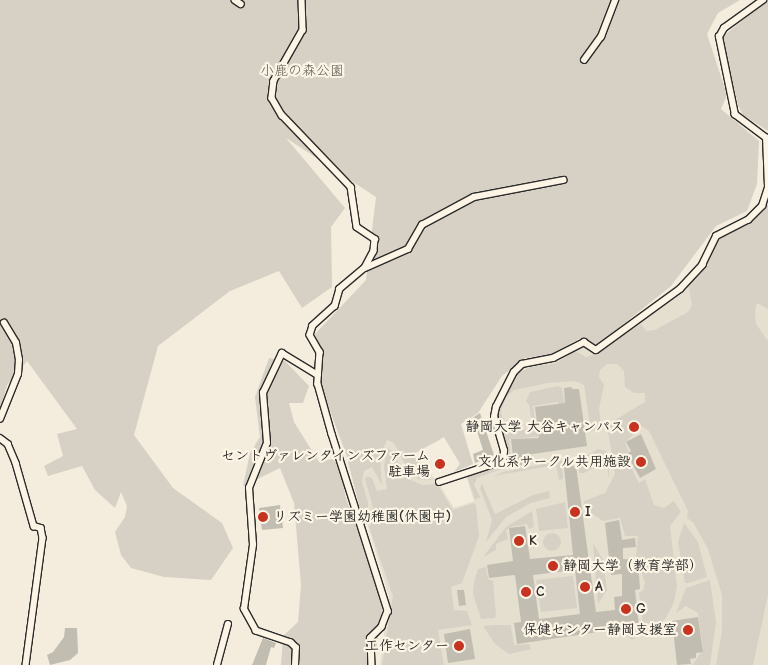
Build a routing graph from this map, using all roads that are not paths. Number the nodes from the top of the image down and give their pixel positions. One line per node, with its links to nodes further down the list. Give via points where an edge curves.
1 (235, 0): 5 (street)
2 (302, 0): 8 (street, via 303,30 274,81 272,98 282,115 351,186 356,200 357,227 375,239 374,252)
3 (615, 0): 6 (street, via 601,37)
4 (763, 0): 13 (street, via 724,28 719,37 735,115 766,138 768,187 762,206 748,220 716,236 702,265 680,289 596,350 584,342 553,358 522,364 514,372 494,417 504,452 503,461)
5 (241, 4)
6 (584, 60)
7 (563, 180): 8 (street, via 474,196 422,225 408,249)
8 (365, 268): 10 (street, via 344,283 335,306 311,330 313,342 320,352)
9 (4, 322): 11 (street, via 16,343 19,360 18,374)
10 (318, 375): 17 (street, via 282,353 263,393 267,443 249,488 253,545 244,608 250,614 256,631 291,643 296,648); 18 (street, via 332,434 388,611 382,627 371,638)
11 (0, 419)
12 (0, 438): 15 (street, via 8,444 34,526 40,528 43,538)
13 (439, 482)
14 (228, 624): 16 (street)
15 (26, 665)
16 (217, 665)
17 (295, 665)
18 (372, 665)

